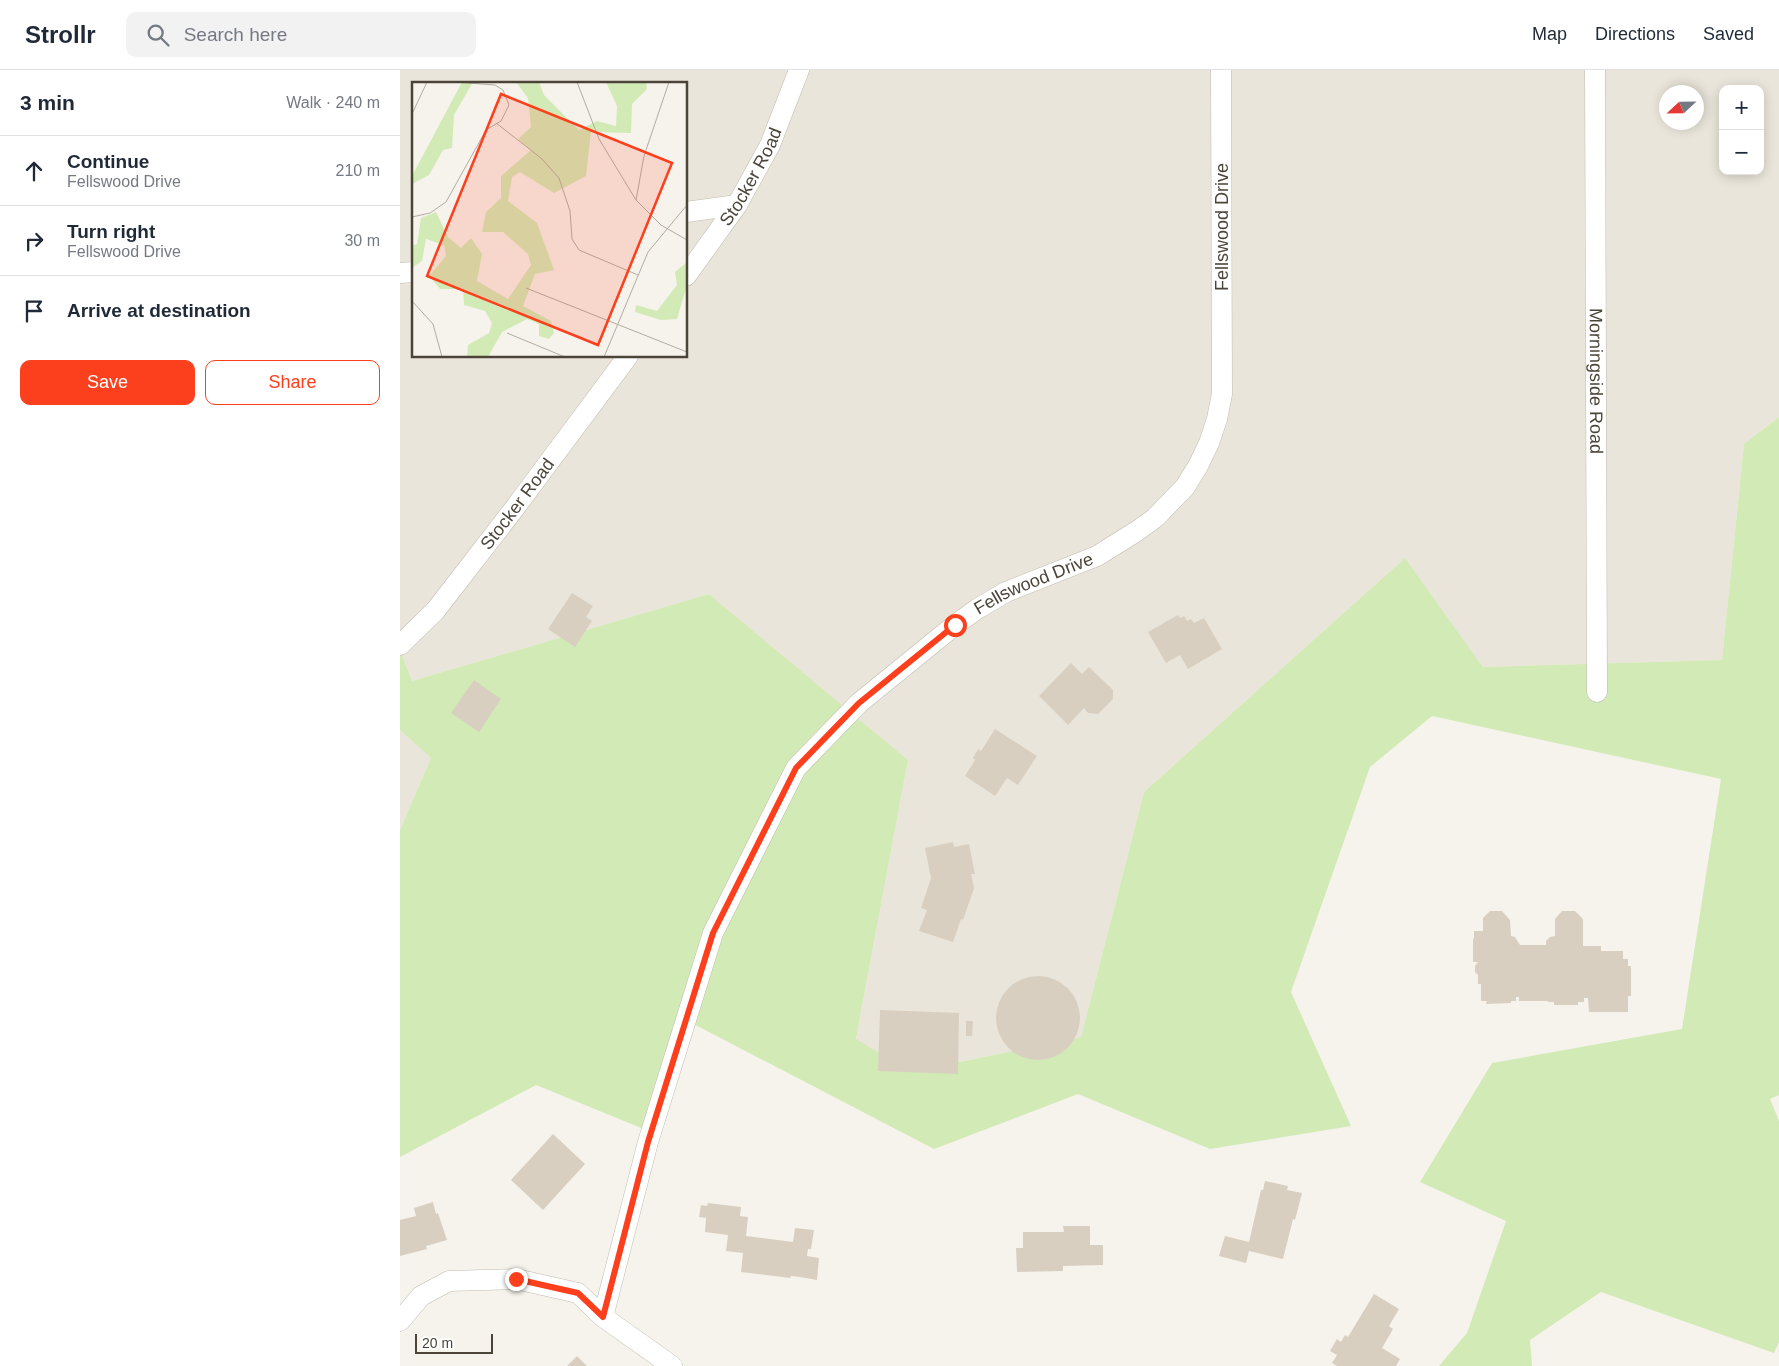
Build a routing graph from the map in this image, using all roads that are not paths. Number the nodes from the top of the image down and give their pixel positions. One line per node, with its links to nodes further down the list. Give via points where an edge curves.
1 (799, 70): 4 (street, Stocker Road, via 770,145)
2 (1221, 70): 10 (street, Fellswood Drive, via 1222,394 1210,443 1185,487 1155,518 1097,556 1006,592 977,609 859,703 796,768 713,933 648,1142)
3 (1595, 70): 9 (street, Morningside Road)
4 (737, 205): 5 (street); 6 (street, Stocker Road)
5 (688, 212)
6 (688, 273)
7 (626, 358): 8 (street, Stocker Road, via 441,603)
8 (400, 645)
9 (1598, 692)
10 (603, 1317): 11 (street, via 578,1293 516,1279 449,1281 421,1296); 12 (street)
11 (400, 1321)
12 (672, 1366)

